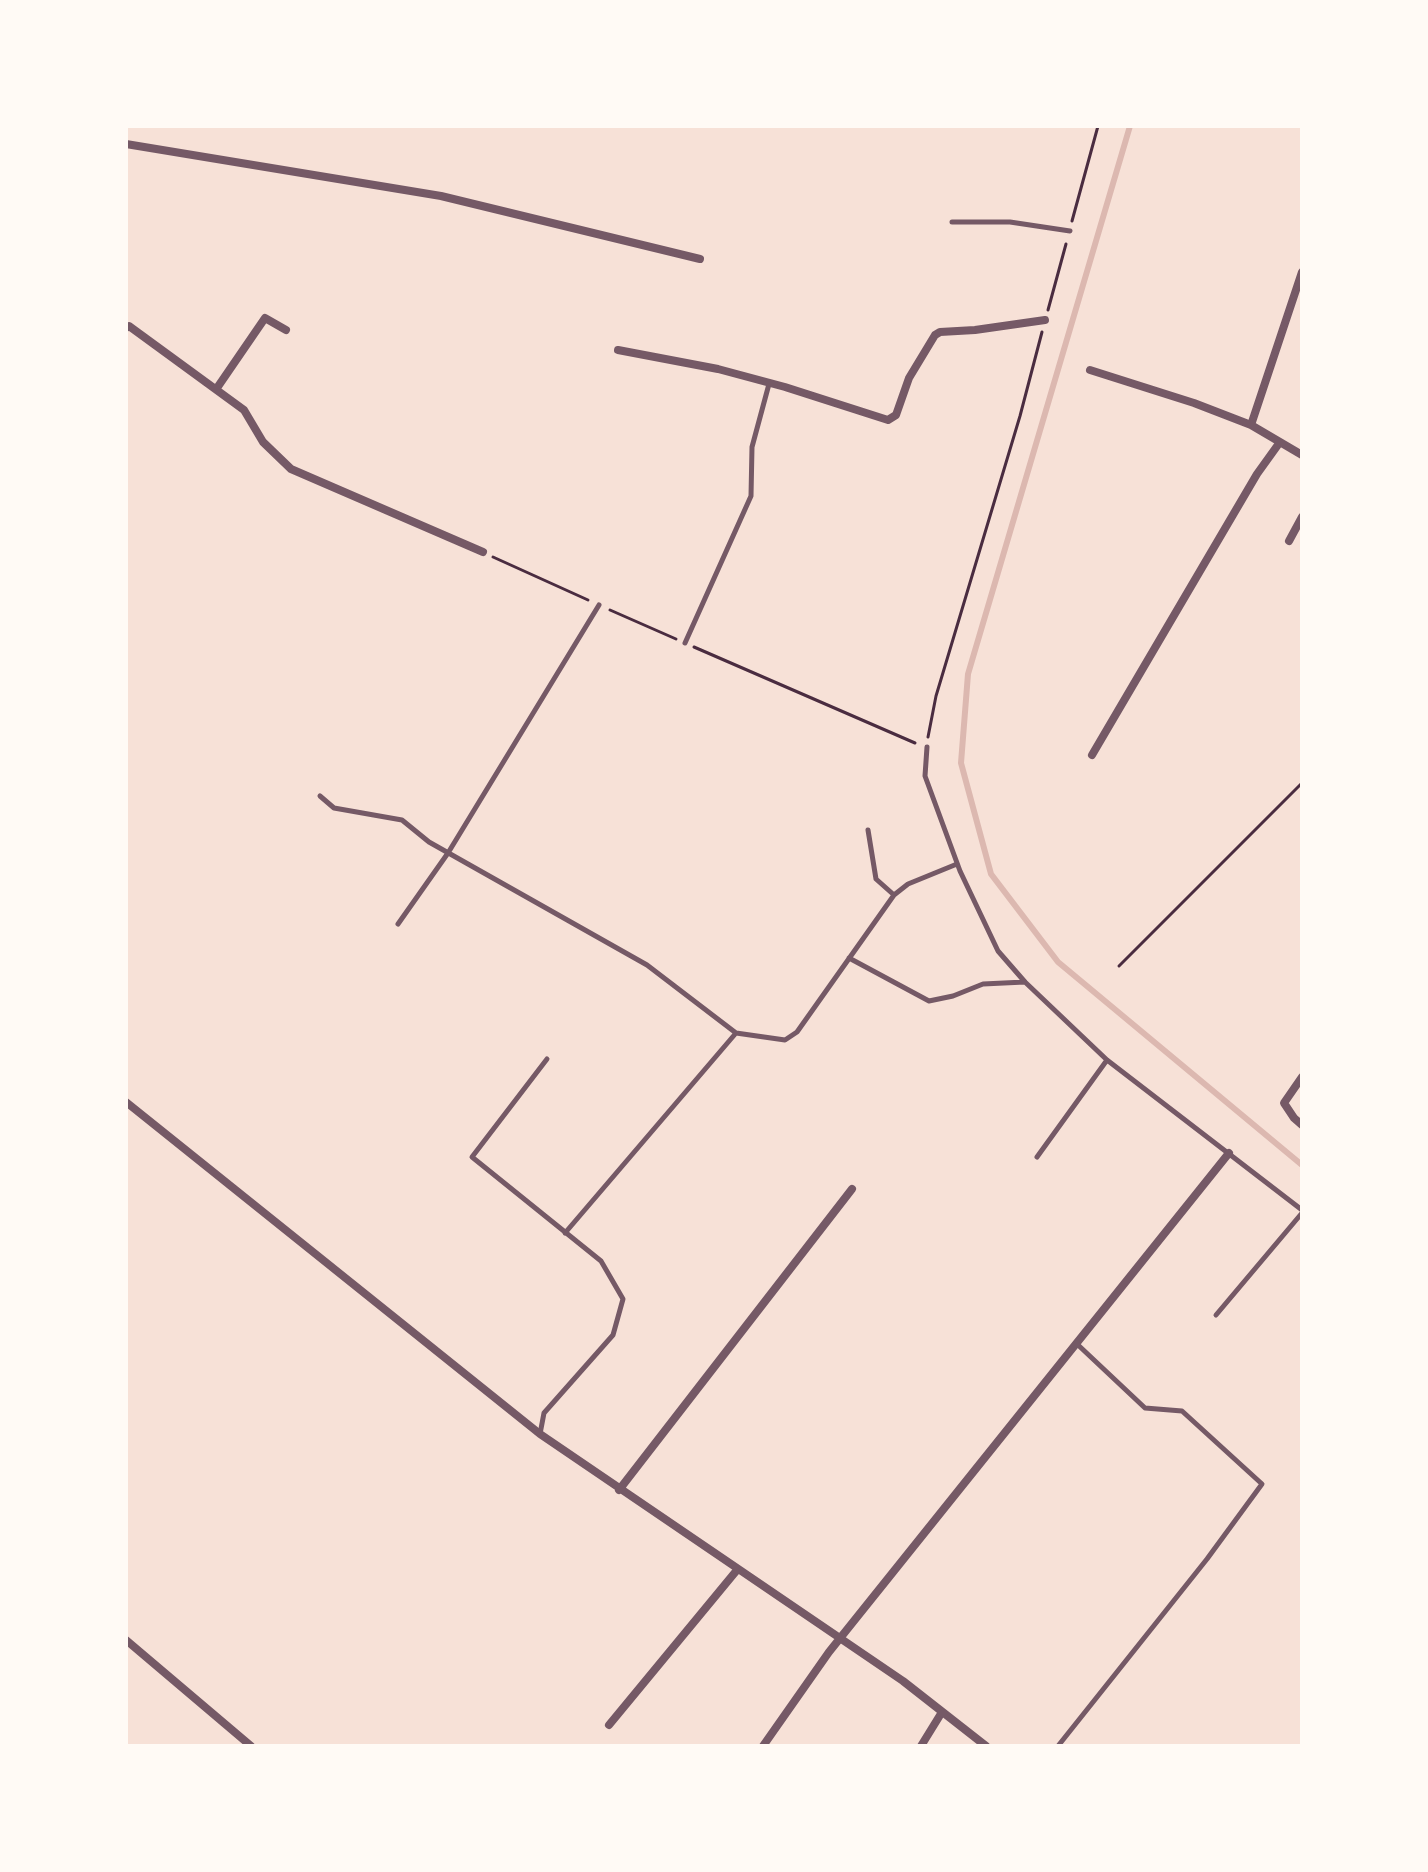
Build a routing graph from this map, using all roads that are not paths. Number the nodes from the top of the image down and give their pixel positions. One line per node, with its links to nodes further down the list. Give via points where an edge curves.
1 (126, 144): 4 (street, via 441,196)
2 (952, 222): 3 (lane, via 1010,222)
3 (1070, 231)
4 (700, 259)
5 (1302, 272): 13 (street)
6 (1045, 320): 11 (street, via 935,335 909,378 896,415 888,420)
7 (126, 328): 12 (street)
8 (286, 330): 12 (street, via 265,318)
9 (618, 350): 11 (street)
10 (1090, 370): 13 (street)
11 (769, 384): 20 (lane, via 752,447 751,496)
12 (217, 388): 18 (street, via 244,410 263,442 291,469)
13 (1251, 425): 14 (street)
14 (1280, 442): 15 (street); 22 (street)
15 (1302, 455)
16 (1302, 517): 17 (street)
17 (1289, 541)
18 (483, 552)
19 (599, 605): 25 (lane)
20 (685, 643)
21 (927, 747): 26 (lane, via 925,776)
22 (1092, 755)
23 (320, 796): 25 (lane, via 334,808 402,820)
24 (868, 830): 27 (lane, via 876,879)
25 (448, 853): 28 (lane); 31 (lane, via 647,965)
26 (957, 864): 27 (lane); 30 (lane, via 998,951)
27 (894, 895): 29 (lane)
28 (398, 924)
29 (849, 958): 30 (lane, via 929,1001 983,984); 31 (lane, via 797,1032 785,1040)
30 (1025, 982): 33 (lane)
31 (736, 1033): 41 (lane)
32 (547, 1059): 41 (lane, via 472,1157)
33 (1107, 1060): 37 (lane); 38 (lane)
34 (1302, 1077): 36 (street, via 1284,1103)
35 (126, 1102): 44 (street)
36 (1302, 1125)
37 (1229, 1153): 40 (lane); 43 (street)
38 (1037, 1157)
39 (852, 1189): 45 (street)
40 (1302, 1211): 42 (lane)
41 (565, 1233): 44 (lane, via 601,1261 623,1299 613,1335 544,1413)
42 (1216, 1315)
43 (1077, 1344): 47 (street); 55 (lane, via 1145,1408 1182,1411 1262,1484)
44 (540, 1434): 45 (street)
45 (619, 1490): 46 (street)
46 (737, 1570): 47 (street); 50 (street)
47 (839, 1639): 49 (street); 52 (street)
48 (126, 1640): 51 (street)
49 (942, 1712): 53 (street); 54 (street)
50 (609, 1725)
51 (251, 1746)
52 (763, 1746)
53 (921, 1746)
54 (986, 1746)
55 (1058, 1746)

